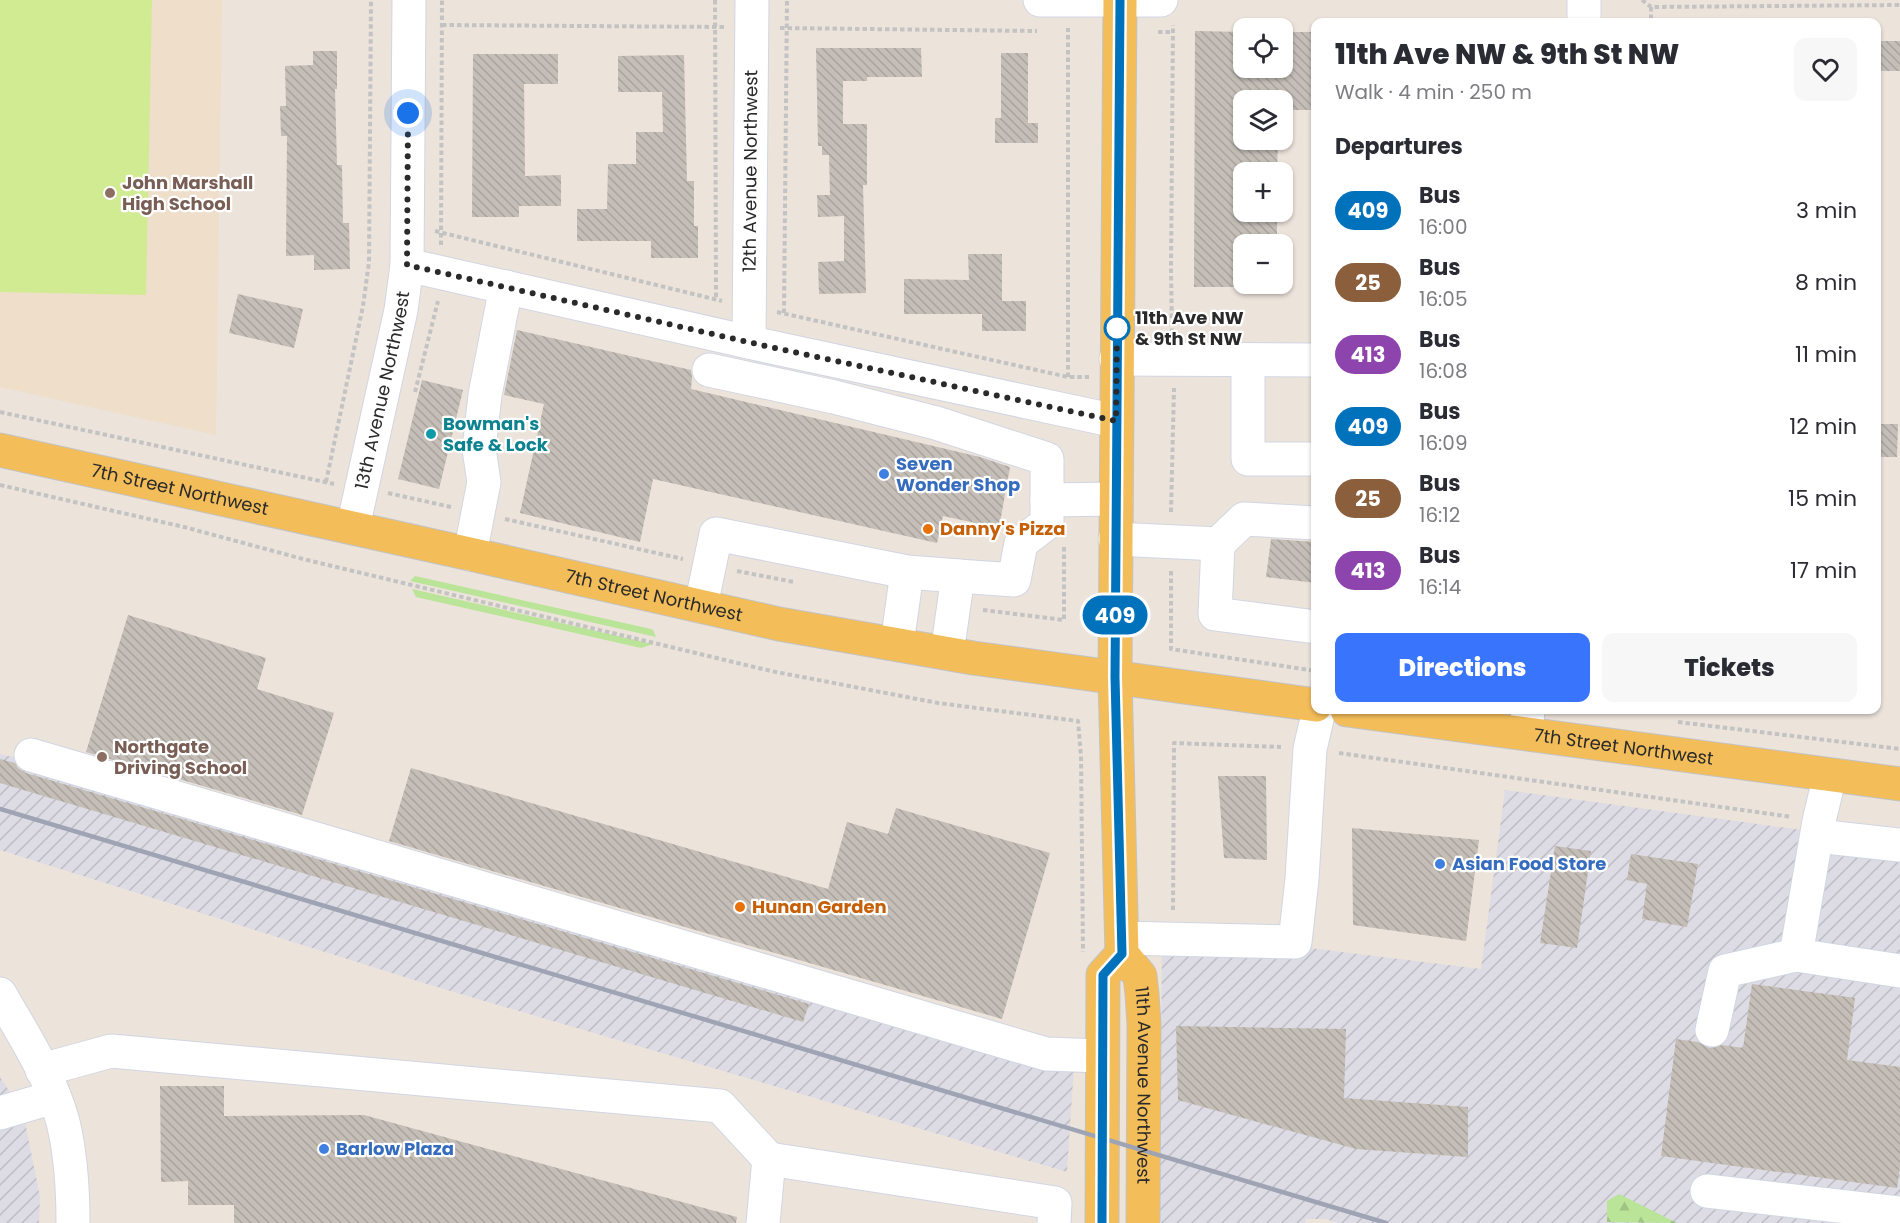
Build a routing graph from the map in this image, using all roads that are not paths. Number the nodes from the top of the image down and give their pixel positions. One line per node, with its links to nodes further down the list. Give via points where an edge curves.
1 (409, 0): 8 (street, 13th Avenue Northwest)
2 (752, 0): 10 (street, 12th Avenue Northwest)
3 (1161, 0): 5 (street)
4 (1584, 0): 7 (street)
5 (1120, 1): 6 (street); 11 (main road)
6 (1043, 16)
7 (1584, 18)
8 (407, 265): 9 (street); 28 (street, 13th Avenue Northwest, via 401,310)
9 (506, 287): 10 (street); 31 (street, via 485,395 479,449 484,482)
10 (758, 344): 14 (street); 16 (street, 12th Avenue Northwest)
11 (1116, 359): 12 (street); 20 (main road)
12 (1248, 360): 13 (street); 24 (street, via 1248,459)
13 (1311, 360)
14 (841, 362): 17 (street); 18 (street)
15 (709, 370): 16 (street)
16 (761, 381): 18 (street)
17 (944, 384): 19 (street); 21 (street)
18 (834, 397): 21 (street)
19 (1044, 406): 20 (street); 23 (street)
20 (1116, 421): 25 (main road)
21 (936, 423): 23 (street)
22 (0, 450): 28 (main road, 7th Street Northwest)
23 (1034, 455): 26 (street, via 1047,459)
24 (1311, 459)
25 (1116, 499): 26 (street); 29 (main road)
26 (1047, 500): 33 (street, via 1047,523 1021,543 1014,580)
27 (1311, 523): 30 (street, via 1244,519)
28 (353, 527): 31 (main road, 7th Street Northwest)
29 (1115, 539): 30 (street); 38 (main road)
30 (1218, 544): 35 (street, via 1215,614)
31 (470, 554): 34 (main road, 7th Street Northwest)
32 (906, 572): 33 (street); 34 (street, via 716,534); 36 (street)
33 (958, 576): 37 (street)
34 (701, 606): 36 (main road, 7th Street Northwest)
35 (1311, 626)
36 (897, 644): 37 (main road, 7th Street Northwest)
37 (947, 653): 38 (main road, 7th Street Northwest)
38 (1115, 677): 39 (main road, 7th Street Northwest); 48 (main road)
39 (1311, 704)
40 (1318, 714): 48 (street, via 1310,749 1295,942)
41 (1412, 714): 42 (main road, 7th Street Northwest)
42 (1527, 721): 44 (main road, 7th Street Northwest)
43 (31, 755): 53 (street, via 1046,1053)
44 (1830, 775): 45 (main road, 7th Street Northwest); 46 (street)
45 (1900, 784)
46 (1818, 829): 47 (street); 49 (street)
47 (1900, 845)
48 (1122, 946): 53 (main road, via 1103,975); 63 (main road, 11th Avenue Northwest, via 1140,976 1142,994)
49 (1796, 955): 50 (street); 52 (street, via 1725,971)
50 (1900, 971)
51 (0, 994): 54 (street)
52 (1712, 1030)
53 (1101, 1056): 62 (main road)
54 (48, 1084): 55 (street); 56 (street, via 111,1051 720,1106); 59 (street, via 62,1120 70,1158)
55 (0, 1113)
56 (768, 1159): 60 (street); 61 (street, via 1055,1203)
57 (1707, 1191): 58 (street)
58 (1900, 1213)
59 (73, 1223)
60 (763, 1223)
61 (1054, 1223)
62 (1102, 1223)
63 (1143, 1223)

